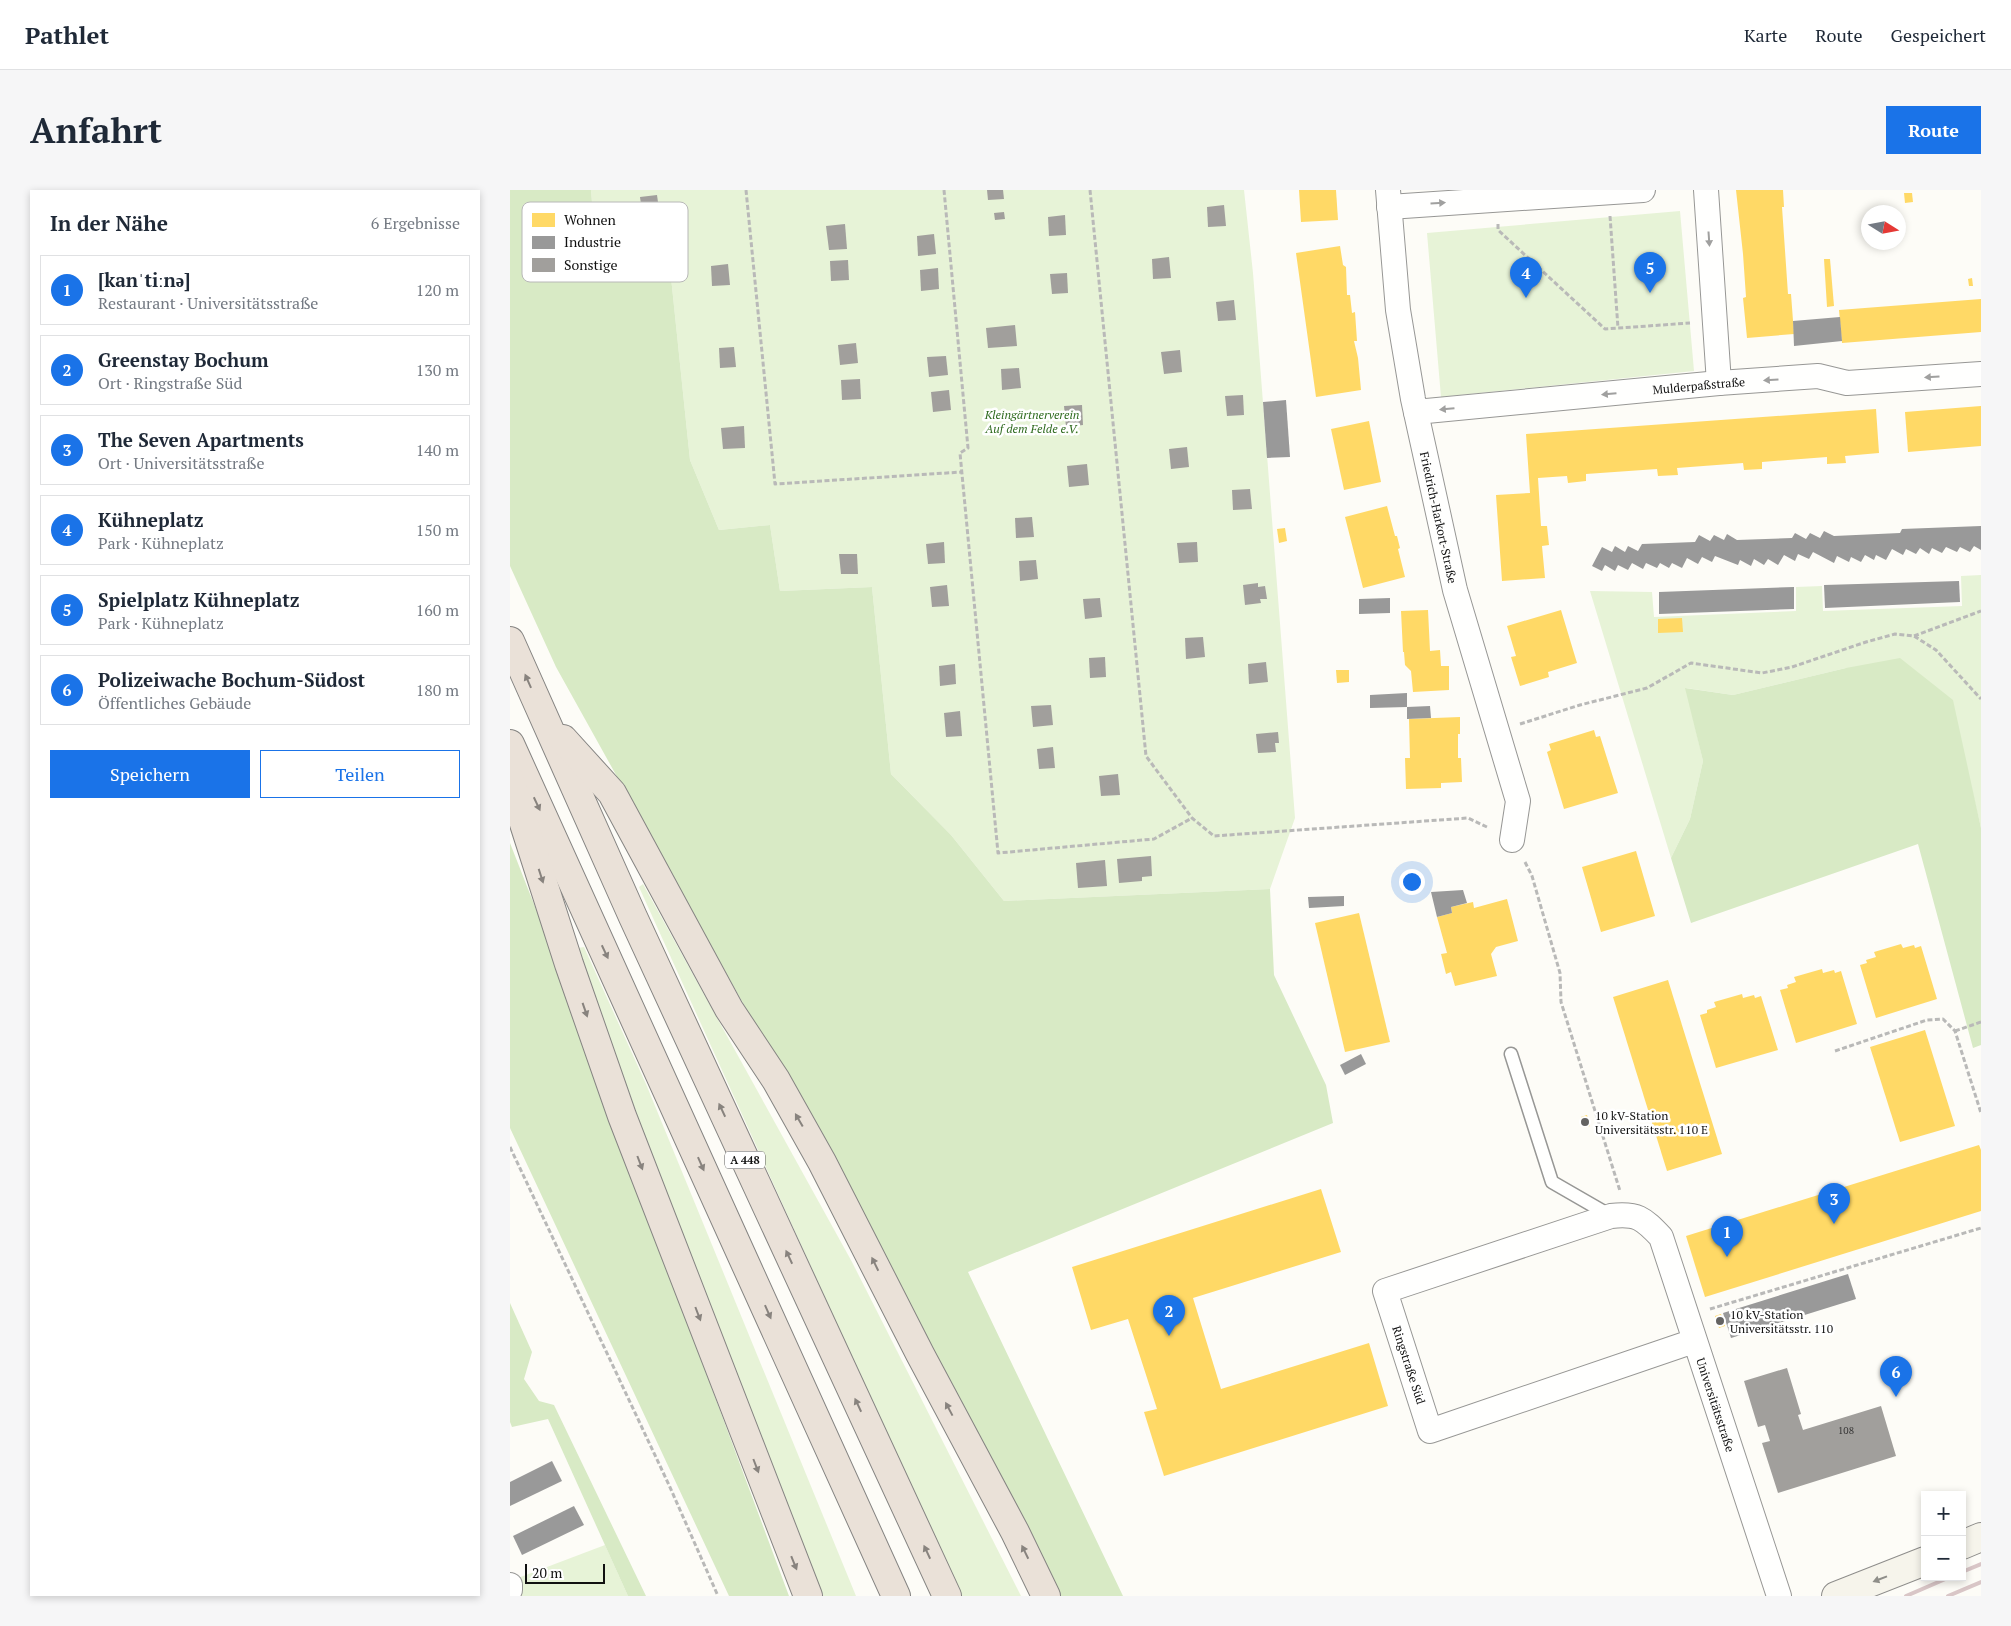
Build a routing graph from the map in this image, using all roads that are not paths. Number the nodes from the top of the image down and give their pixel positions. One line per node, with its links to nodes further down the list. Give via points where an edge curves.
1 (1643, 190): 3 (street, one-way to 1, via 1497,199)
2 (1706, 190): 5 (street, one-way to 5)
3 (1389, 198): 6 (street, Friedrich-Harkort-Straße, via 1398,310)
4 (1981, 374): 5 (street, Mulderpaßstraße, one-way to 5, via 1847,383 1818,376)
5 (1719, 383): 6 (street, Mulderpaßstraße, one-way to 6)
6 (1416, 412): 11 (street, Friedrich-Harkort-Straße, via 1452,579 1518,801)
7 (510, 641): 8 (highway, A 448, one-way to 7)
8 (546, 721): 22 (highway, A 448, one-way to 8, via 633,917); 23 (highway, one-way to 8, via 822,1162 776,1080 729,1009 612,793)
9 (510, 744): 21 (highway, one-way to 21)
10 (510, 780): 20 (highway, one-way to 20, via 622,1116)
11 (1512, 840)
12 (1511, 1054): 13 (lane, via 1552,1182)
13 (1627, 1217): 14 (street, Universitätsstraße, via 1660,1237); 14 (street, Ringstraße Süd, via 1385,1291 1430,1431)
14 (1694, 1341): 24 (street, Universitätsstraße)
15 (1981, 1537): 16 (main road)
16 (1966, 1543)
17 (1921, 1563): 25 (main road, one-way to 25)
18 (510, 1585): 19 (street)
19 (510, 1590)
20 (808, 1596)
21 (896, 1596)
22 (947, 1596)
23 (1046, 1596)
24 (1779, 1596)
25 (1836, 1596)

